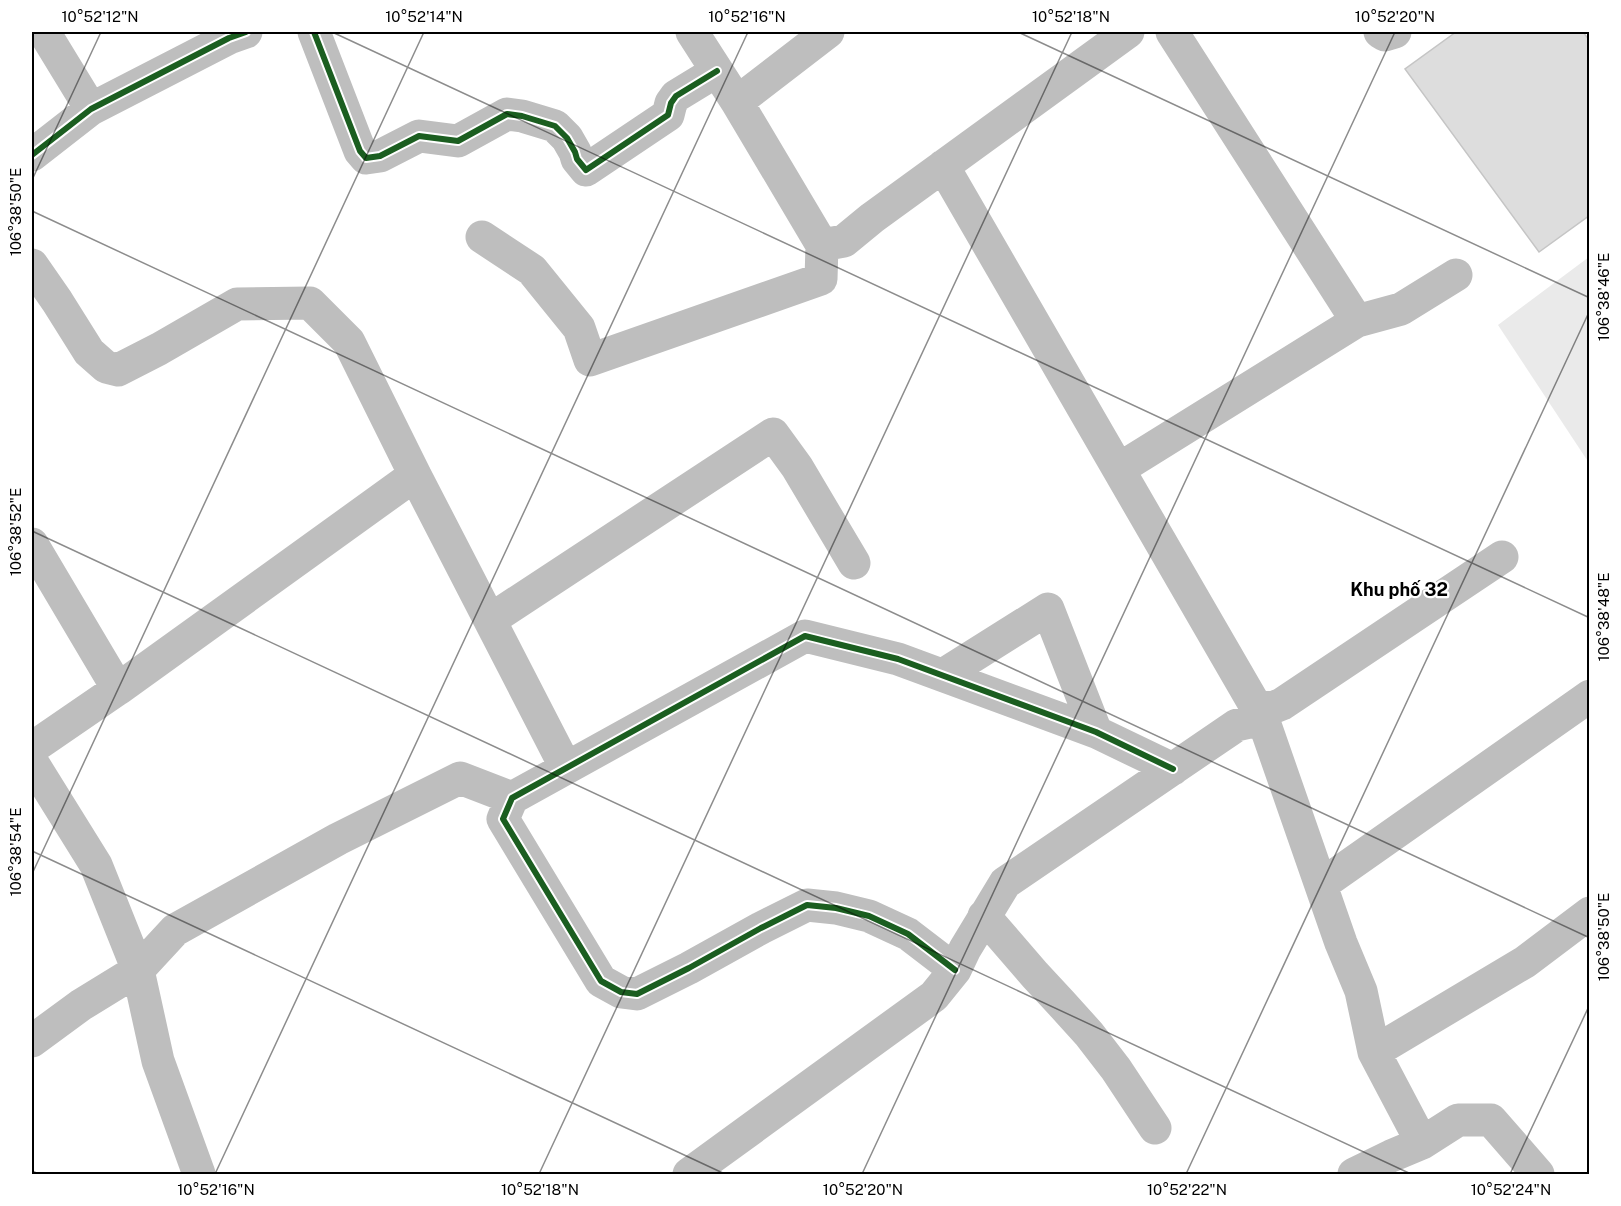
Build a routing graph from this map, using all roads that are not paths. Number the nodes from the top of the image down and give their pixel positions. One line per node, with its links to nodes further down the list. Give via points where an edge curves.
1 (44, 32): 12 (street)
2 (314, 32): 10 (street, via 366,158 380,156 419,136 459,141 507,114 555,126 586,170 668,115 676,96)
3 (692, 32): 10 (street)
4 (828, 32): 11 (street)
5 (1128, 32): 14 (street)
6 (1172, 32): 19 (street)
7 (1380, 32): 8 (street)
8 (1395, 32)
9 (234, 34): 12 (street)
10 (717, 71): 11 (street)
11 (736, 102): 16 (street)
12 (91, 109): 13 (street)
13 (32, 156)
14 (943, 166): 16 (street, via 844,241); 20 (street)
15 (482, 237): 16 (street, via 532,270 579,328 590,360 821,279)
16 (822, 245)
17 (32, 265): 21 (street, via 88,352 106,367 118,370 237,304 310,303 349,342)
18 (1456, 275): 19 (street, via 1401,309)
19 (1357, 321): 20 (street)
20 (1119, 469): 29 (street)
21 (415, 475): 25 (street); 27 (street)
22 (32, 544): 27 (street)
23 (1502, 557): 29 (street, via 1282,704)
24 (854, 562): 25 (street, via 773,434)
25 (490, 620): 33 (street)
26 (943, 675): 30 (street); 30 (street, via 1048,609); 33 (street, via 898,659 806,636)
27 (118, 688): 31 (street)
28 (1590, 696): 36 (street)
29 (1259, 713): 34 (street); 36 (street)
30 (1096, 732): 34 (street)
31 (32, 748)
32 (32, 762): 39 (street, via 96,865)
33 (566, 768): 35 (street)
34 (1173, 769): 38 (street, via 1005,883)
35 (512, 798): 39 (street, via 460,778 338,839 175,930); 40 (street, via 503,819 601,981 621,992 637,994 807,905 869,916 908,934)
36 (1321, 885): 42 (street, via 1361,991)
37 (1590, 913): 42 (street, via 1526,962)
38 (984, 916): 40 (street); 43 (street, via 1089,1034)
39 (138, 970): 41 (street); 45 (street, via 158,1061)
40 (955, 970): 46 (street, via 934,996)
41 (32, 1041)
42 (1374, 1052): 44 (street)
43 (1155, 1128)
44 (1422, 1143): 47 (street); 48 (street, via 1458,1120 1491,1120)
45 (199, 1174)
46 (689, 1174)
47 (1354, 1174)
48 (1538, 1174)

